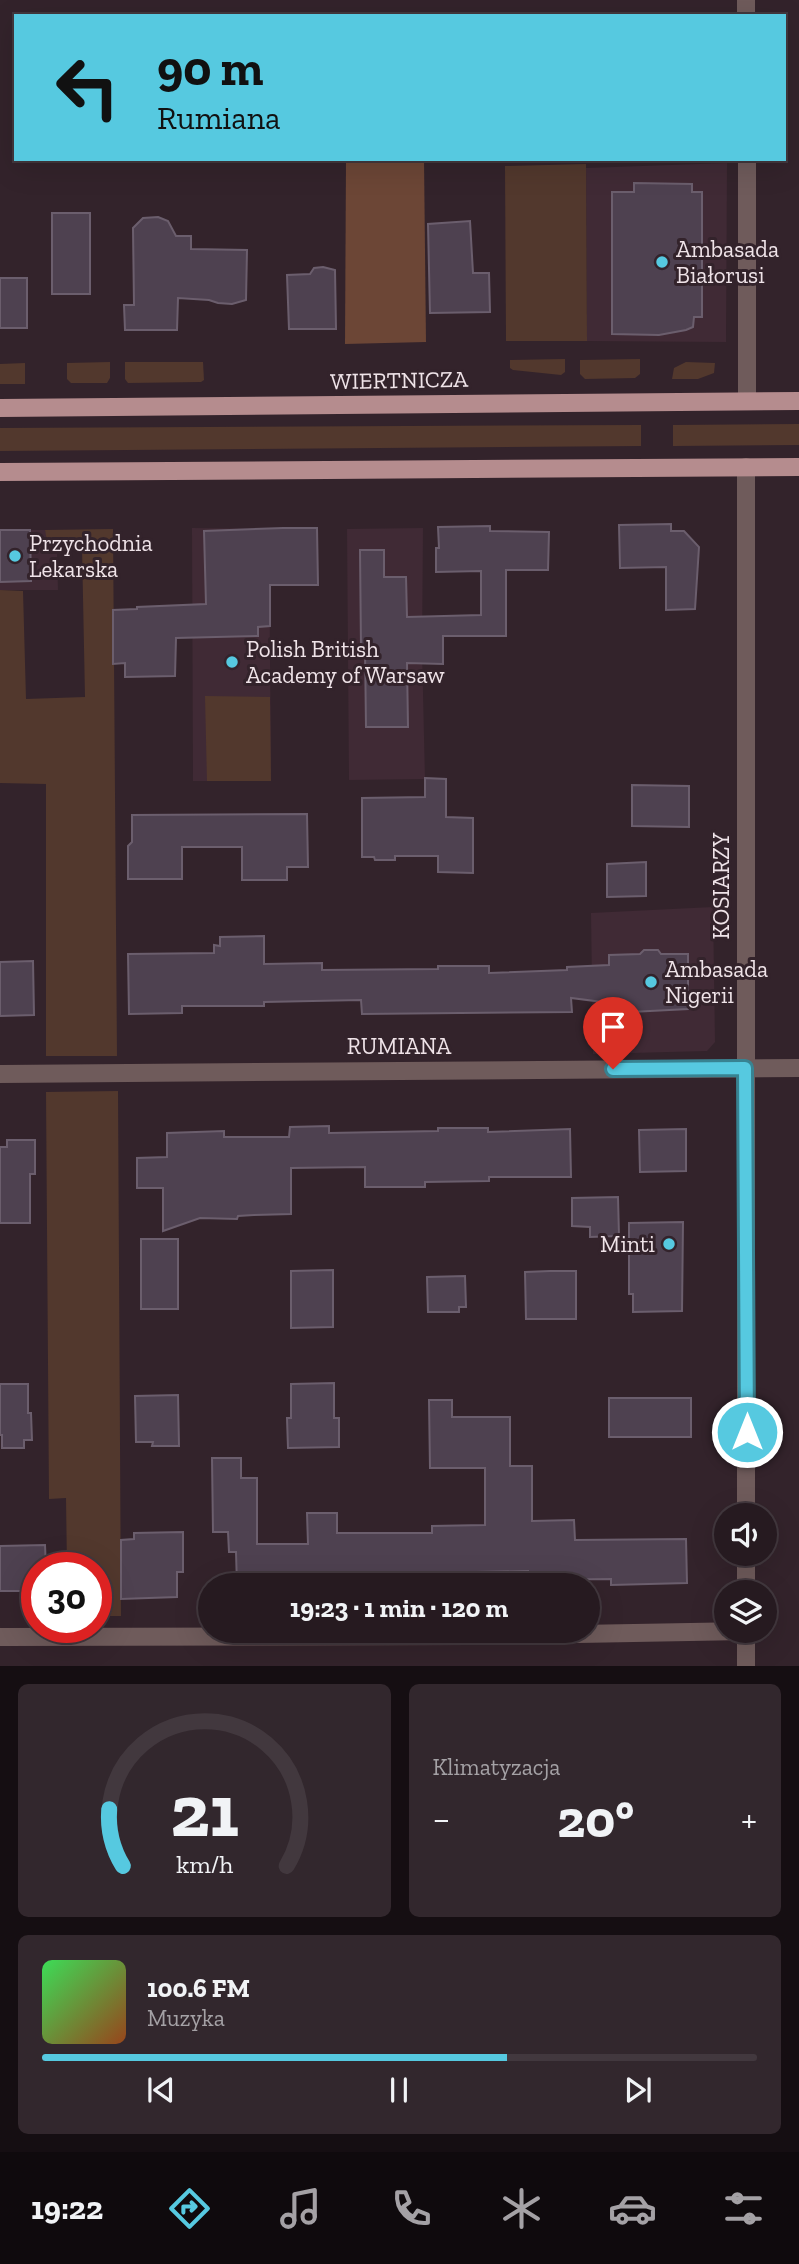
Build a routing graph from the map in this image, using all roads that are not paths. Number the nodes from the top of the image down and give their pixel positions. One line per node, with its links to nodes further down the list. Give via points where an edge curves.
1 (747, 161): 2 (street)
2 (747, 401): 3 (main road, WIERTNICZA); 4 (main road, WIERTNICZA)
3 (799, 401)
4 (0, 408)
5 (746, 467): 6 (main road); 7 (main road); 8 (street, KOSIARZY)
6 (799, 467)
7 (0, 472)
8 (745, 1068): 9 (street, RUMIANA); 10 (street, RUMIANA); 11 (street, KOSIARZY)
9 (799, 1068)
10 (0, 1074)
11 (746, 1503)
12 (714, 1632): 13 (street)
13 (0, 1637)
14 (746, 1643): 15 (street)
15 (746, 1665)

